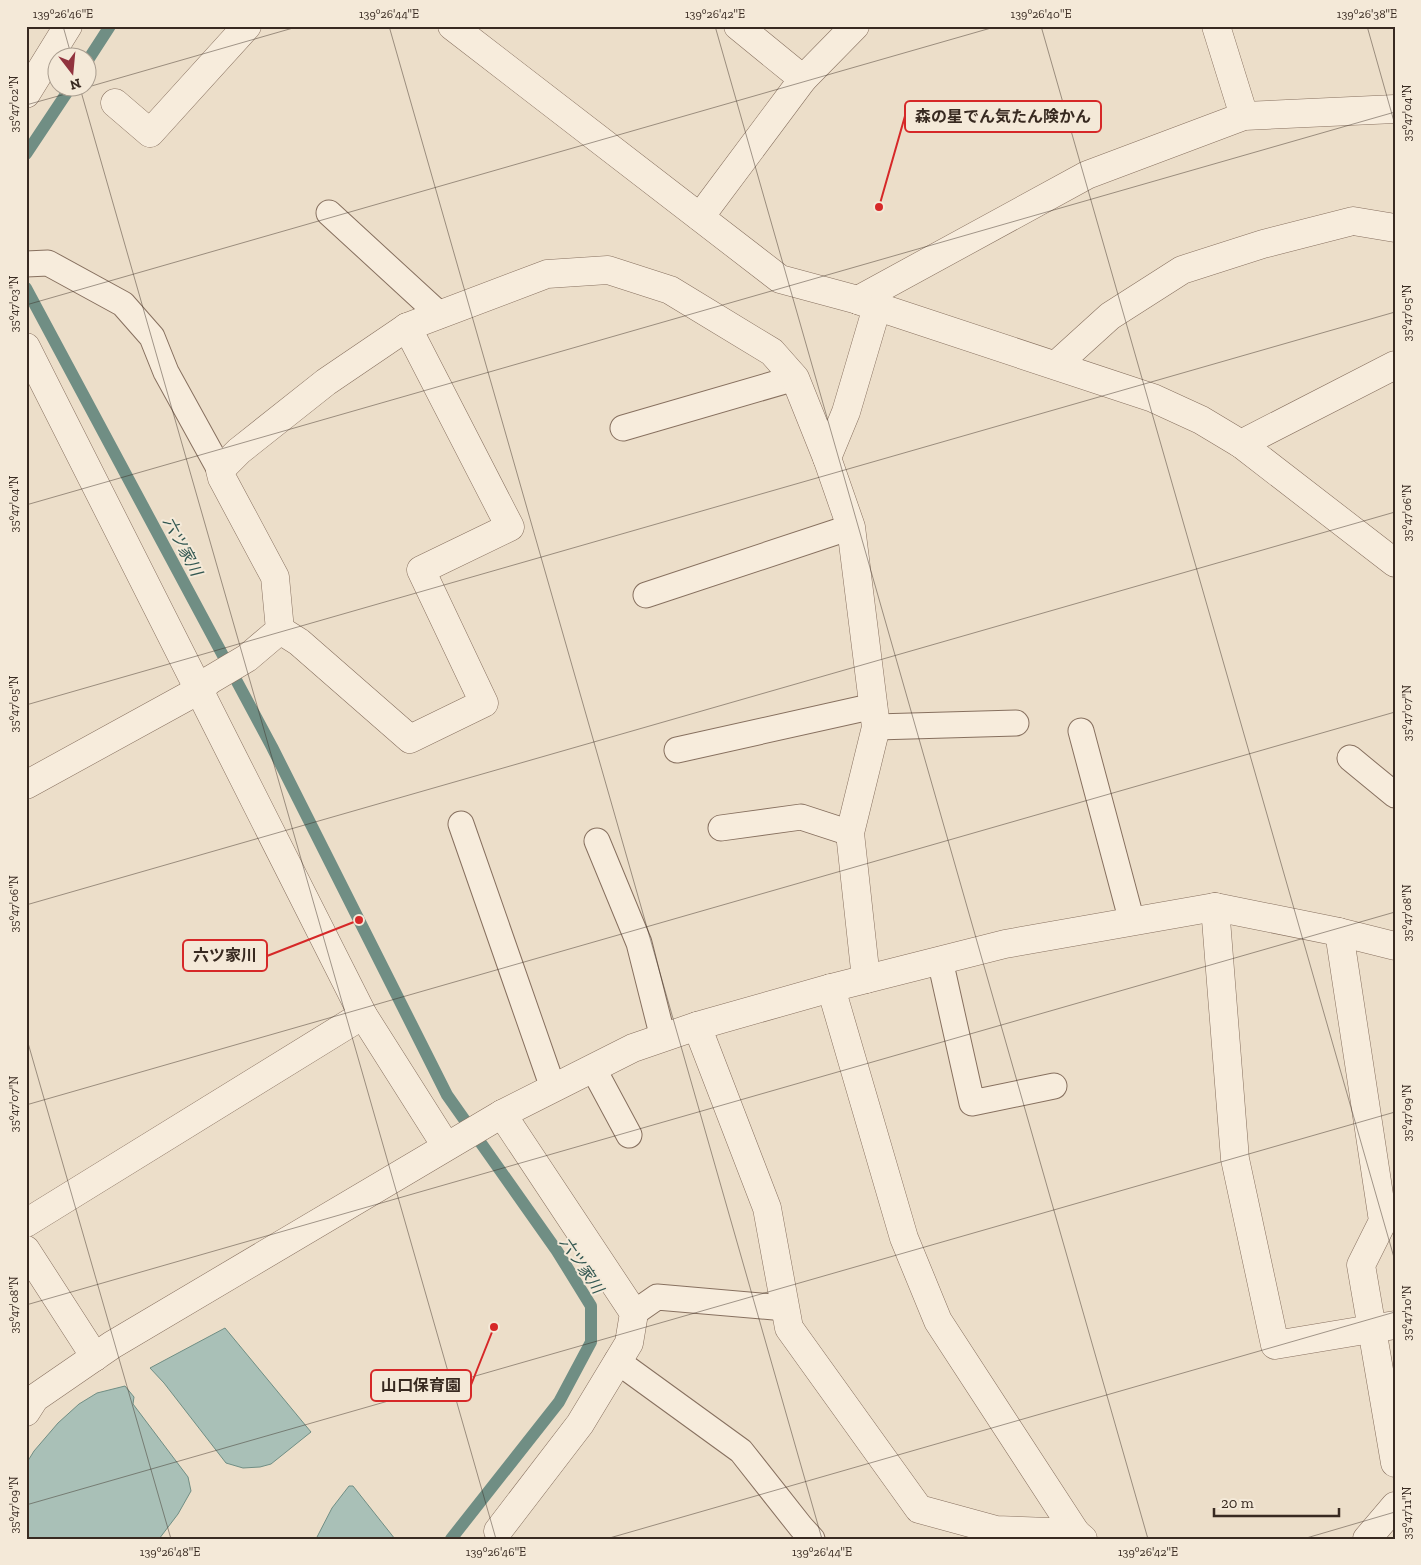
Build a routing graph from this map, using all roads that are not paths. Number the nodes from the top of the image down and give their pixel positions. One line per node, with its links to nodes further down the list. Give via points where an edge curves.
1 (68, 26): 8 (street)
2 (247, 26): 9 (street, via 150,133)
3 (452, 26): 13 (street)
4 (738, 26): 7 (street)
5 (855, 26): 7 (street)
6 (1216, 26): 11 (street)
7 (803, 79): 13 (street)
8 (26, 94)
9 (115, 103)
10 (1395, 109): 11 (street)
11 (1244, 116): 16 (street, via 1087,175)
12 (329, 213): 17 (lane)
13 (700, 217): 16 (street, via 780,279)
14 (1395, 228): 21 (street, via 1353,221 1263,244 1182,270 1110,316)
15 (37, 263): 26 (lane, via 122,304 152,337 166,372)
16 (868, 304): 21 (street); 25 (street, via 846,412)
17 (440, 314): 18 (street); 22 (street, via 547,274 608,270 670,290 772,352)
18 (407, 327): 26 (street, via 326,382); 30 (street, via 510,527 421,570 484,703 410,739 299,642)
19 (26, 347): 31 (street)
20 (1395, 365): 24 (street)
21 (1056, 366): 24 (street, via 1153,398 1201,420)
22 (795, 378): 23 (lane); 25 (street)
23 (623, 428)
24 (1241, 444): 28 (street)
25 (827, 458): 27 (street)
26 (220, 470): 30 (street, via 275,577)
27 (850, 527): 29 (lane); 32 (street)
28 (1395, 563)
29 (646, 595)
30 (280, 630): 31 (street, via 247,658)
31 (205, 685): 37 (street); 50 (street)
32 (875, 717): 33 (lane); 35 (lane); 41 (street)
33 (1016, 723)
34 (1081, 731): 44 (lane)
35 (677, 750)
36 (1350, 758): 38 (lane)
37 (26, 784)
38 (1395, 795)
39 (461, 824): 55 (lane)
40 (721, 828): 41 (lane, via 801,817)
41 (850, 833): 48 (street)
42 (598, 841): 52 (lane, via 639,943)
43 (1216, 907): 44 (street); 45 (street); 63 (street, via 1235,1159 1275,1345)
44 (1132, 922): 47 (street, via 1005,944)
45 (1339, 932): 46 (street); 63 (street, via 1383,1221 1361,1264)
46 (1395, 946)
47 (940, 960): 48 (street); 54 (lane, via 972,1103)
48 (866, 980): 49 (street)
49 (831, 988): 51 (street); 71 (street, via 904,1238 938,1321)
50 (363, 1015): 58 (street); 59 (street)
51 (698, 1026): 52 (street); 61 (street, via 767,1208)
52 (663, 1038): 53 (street, via 633,1048)
53 (593, 1068): 55 (street); 57 (lane)
54 (1054, 1086)
55 (553, 1088): 56 (street)
56 (499, 1116): 58 (street); 62 (street)
57 (629, 1135)
58 (448, 1145): 64 (street)
59 (26, 1223)
60 (26, 1250): 64 (street)
61 (785, 1308): 62 (lane, via 657,1297); 71 (street, via 789,1328 919,1508 996,1530)
62 (634, 1313): 65 (street, via 629,1343)
63 (1383, 1327): 67 (street)
64 (95, 1357): 66 (street, via 35,1398)
65 (618, 1361): 69 (street, via 580,1424); 70 (lane, via 741,1451)
66 (26, 1412)
67 (1395, 1463)
68 (1395, 1506): 72 (street)
69 (498, 1531)
70 (802, 1535)
71 (1080, 1536)
72 (1367, 1539)

